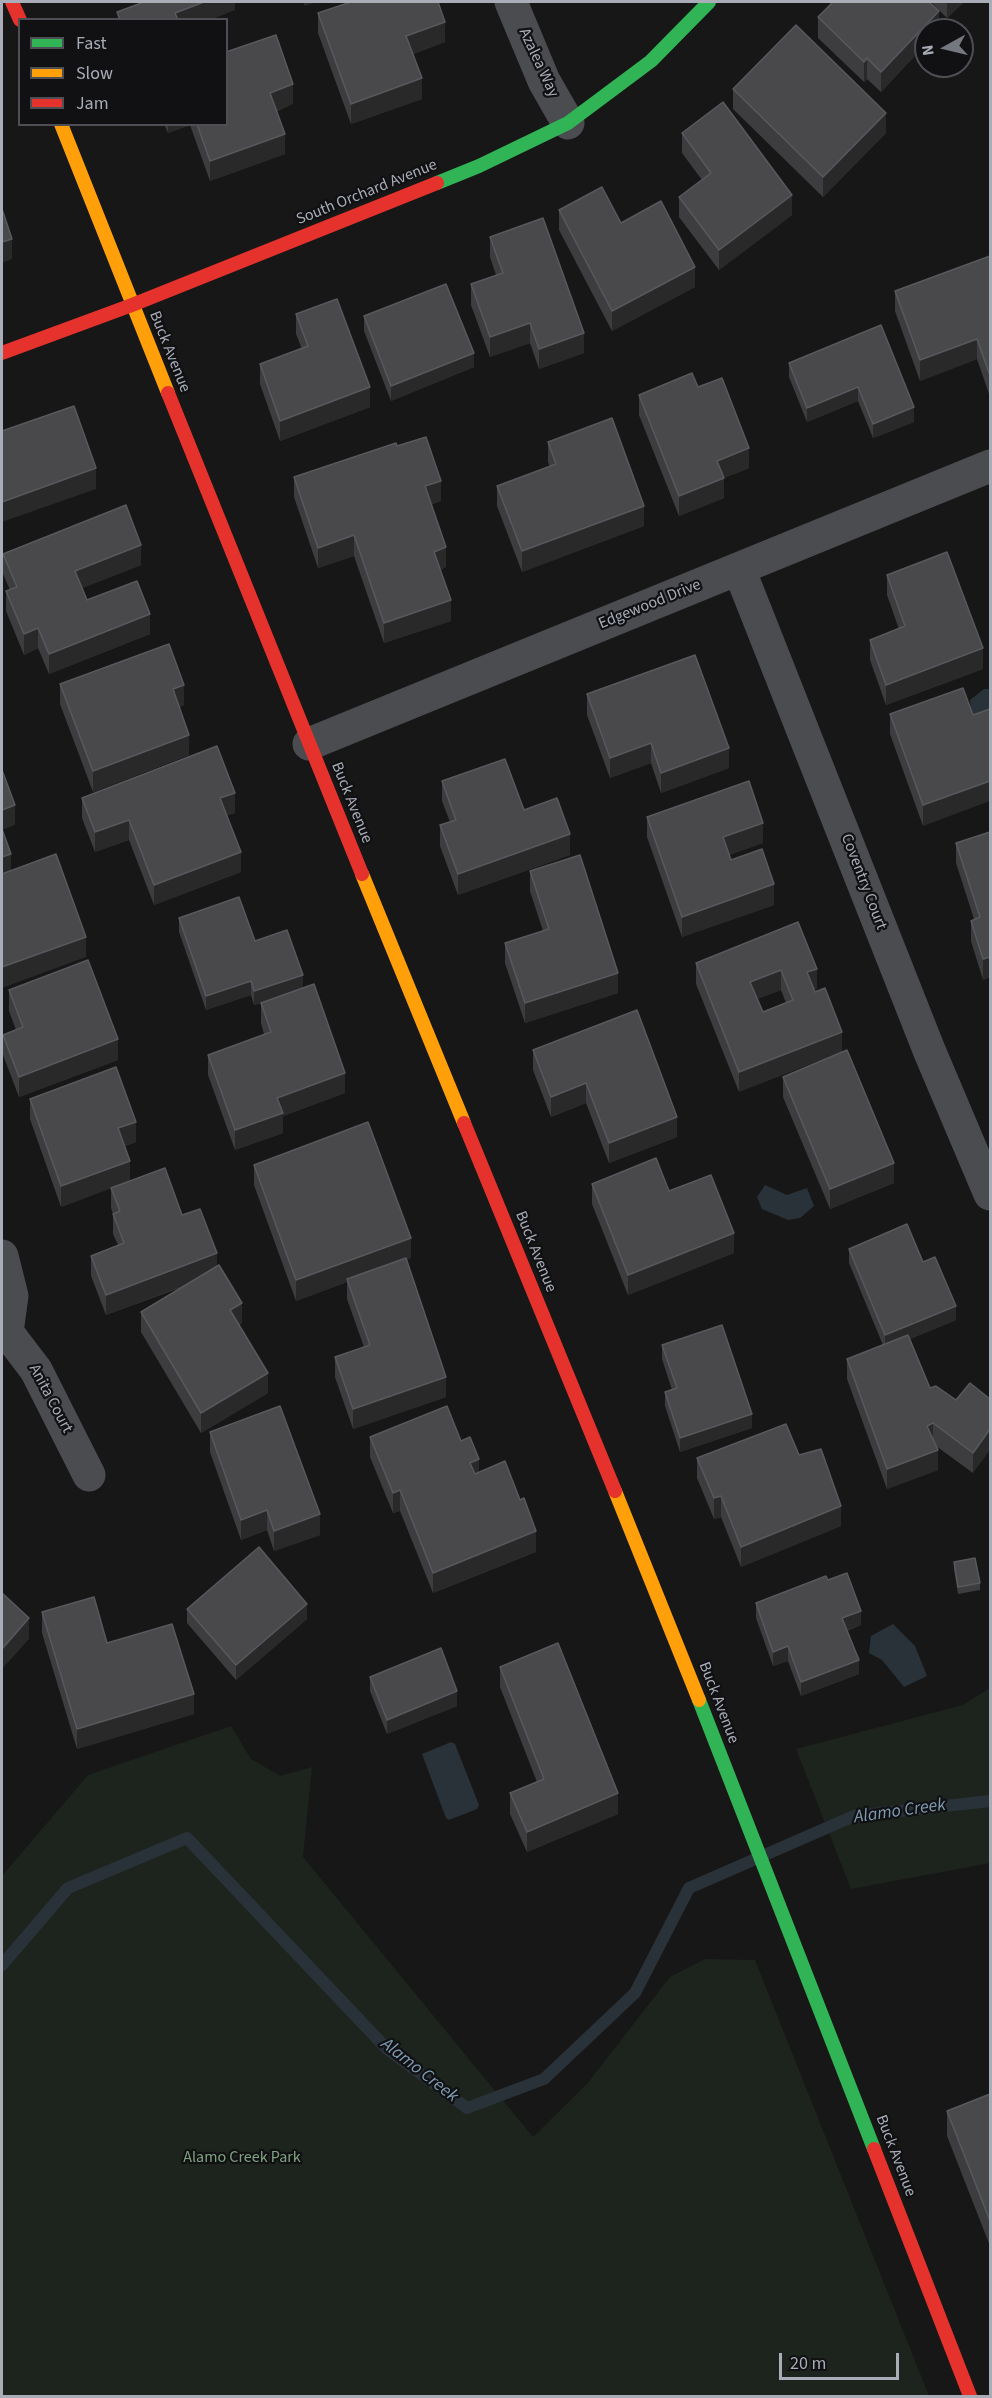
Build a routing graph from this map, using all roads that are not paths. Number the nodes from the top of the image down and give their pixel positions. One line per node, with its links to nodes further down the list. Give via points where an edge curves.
1 (12, 2): 4 (street)
2 (511, 2): 5 (street, Azalea Way, via 544,81)
3 (709, 2): 5 (street, South Orchard Avenue, via 651,61)
4 (19, 18)
5 (568, 123): 7 (street, South Orchard Avenue, via 479,166)
6 (62, 126): 7 (street, Buck Avenue)
7 (132, 305): 8 (street, South Orchard Avenue); 11 (street, Buck Avenue)
8 (2, 353)
9 (990, 466): 10 (street, Edgewood Drive)
10 (739, 569): 11 (street, Edgewood Drive); 12 (street, Coventry Court)
11 (309, 744): 16 (street, Buck Avenue, via 661,1603)
12 (990, 1194)
13 (2, 1256): 14 (street, Anita Court, via 12,1296)
14 (4, 1334): 15 (street, Anita Court, via 36,1370)
15 (89, 1475)
16 (970, 2397)

